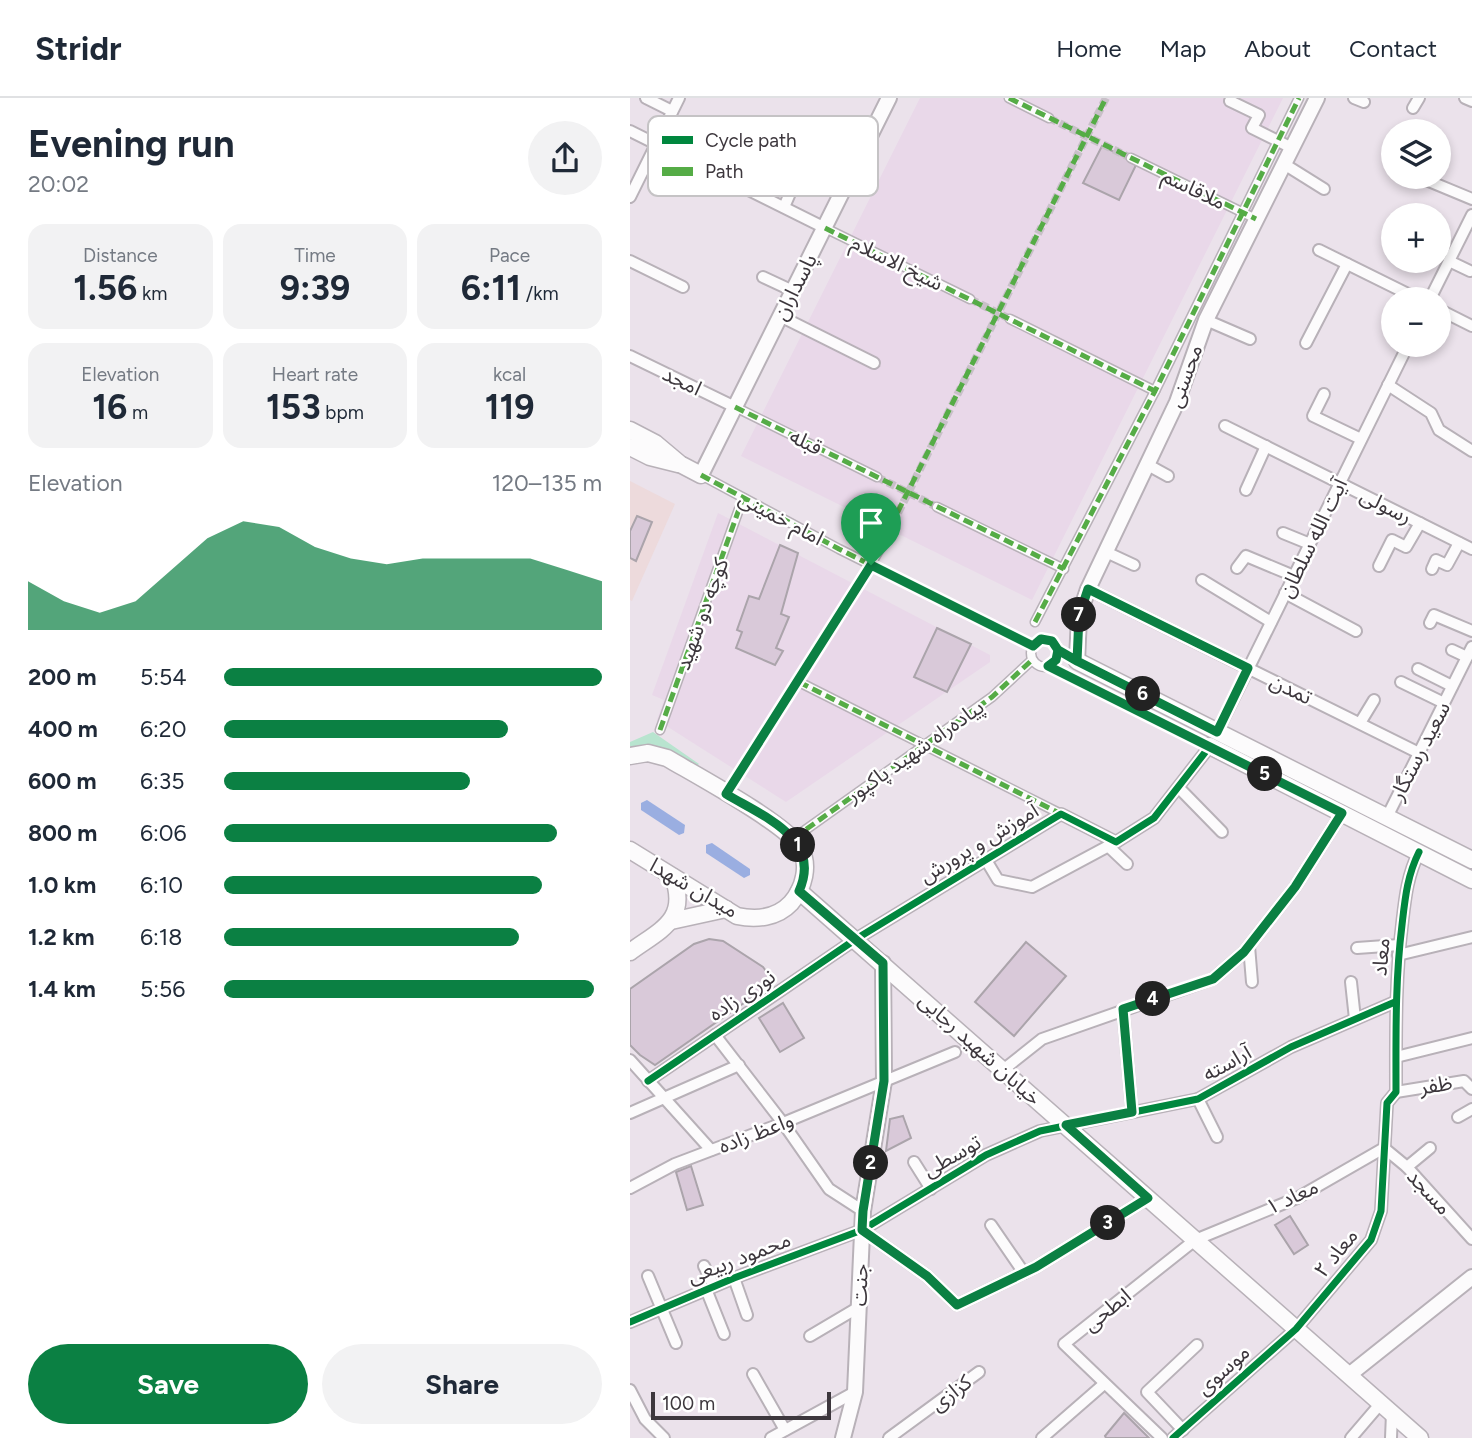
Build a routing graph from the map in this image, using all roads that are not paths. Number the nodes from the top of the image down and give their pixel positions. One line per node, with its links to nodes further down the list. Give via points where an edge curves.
1 (646, 98): 10 (street)
2 (679, 98): 10 (street)
3 (890, 98): 13 (street, پاسداران)
4 (1009, 98): 12 (street)
5 (1299, 98): 16 (street)
6 (1317, 98): 17 (street, محسنی)
7 (1465, 98): 9 (street)
8 (1230, 101): 16 (street, via 1259,115 1252,128)
9 (1472, 101)
10 (672, 111): 11 (street)
11 (670, 116)
12 (1049, 118)
13 (878, 122)
14 (630, 131): 15 (street)
15 (648, 140)
16 (1278, 141): 17 (street); 30 (street)
17 (1292, 148): 20 (street, محسنی)
18 (1131, 158): 30 (street, ملاقاسم)
19 (648, 160): 26 (street)
20 (1284, 164): 21 (street); 30 (street, محسنی)
21 (1324, 189)
22 (1448, 189): 27 (street)
23 (762, 196): 28 (street)
24 (789, 196): 28 (street)
25 (841, 196): 31 (street, پاسداران)
26 (630, 197)
27 (1472, 199)
28 (784, 207): 31 (street)
29 (1472, 215): 33 (street)
30 (1249, 216): 46 (street, محسنی); 54 (street)
31 (825, 228): 41 (street, پاسداران); 42 (street, شیخ الاسلام)
32 (1319, 250): 36 (street)
33 (1451, 257)
34 (630, 261): 40 (street)
35 (1451, 262): 37 (street)
36 (1347, 264): 39 (street); 49 (street)
37 (1470, 271)
38 (763, 277): 41 (street)
39 (1394, 287)
40 (683, 288)
41 (793, 291): 43 (street, پاسداران)
42 (970, 299)
43 (780, 316): 52 (street); 56 (street, پاسداران)
44 (1451, 316): 47 (street)
45 (1010, 319): 54 (street)
46 (1206, 320): 48 (street); 64 (street, محسنی, via 1177,402)
47 (1472, 326)
48 (1250, 339)
49 (1306, 343)
50 (630, 356): 56 (street, امجد)
51 (1402, 357): 53 (street, آیت الله سلطان)
52 (874, 363)
53 (1388, 385): 59 (street, آیت الله سلطان); 62 (street, via 1431,414 1439,430)
54 (1154, 391): 83 (street)
55 (1324, 394): 59 (street, via 1313,416)
56 (735, 407): 65 (street, پاسداران); 67 (street, قبله)
57 (1225, 426): 60 (street, رسولی)
58 (630, 430): 63 (main road, via 656,443)
59 (1361, 439): 68 (street, آیت الله سلطان)
60 (1266, 446): 68 (street, رسولی); 69 (street)
61 (630, 447): 63 (main road)
62 (1472, 451)
63 (680, 464): 65 (main road, امام خمینی)
64 (1148, 465): 66 (street); 78 (street, محسنی)
65 (701, 475): 70 (street, امام خمینی)
66 (1168, 476)
67 (877, 477)
68 (1340, 482): 72 (street, رسولی); 75 (street, آیت الله سلطان)
69 (1246, 490)
70 (743, 498): 79 (street, امام خمینی); 111 (street, کوچه دو شهید)
71 (937, 507): 83 (street)
72 (1420, 523): 74 (street, رسولی); 81 (street, via 1406,547 1392,540)
73 (1283, 533): 75 (street)
74 (1459, 543): 77 (street, رسولی); 84 (street, via 1447,565 1436,561)
75 (1310, 544): 85 (street, آیت الله سلطان)
76 (882, 545): 79 (street)
77 (1472, 549)
78 (1106, 552): 80 (street); 87 (street, محسنی)
79 (871, 565): 94 (street, امام خمینی); 105 (street)
80 (1134, 565)
81 (1379, 566)
82 (1237, 568): 85 (street, via 1246,556)
83 (1064, 569): 89 (street)
84 (1432, 569)
85 (1294, 576): 88 (street, آیت الله سلطان)
86 (1202, 580): 90 (street)
87 (1088, 589): 99 (street, محسنی, via 1079,616); 101 (street, تمدن)
88 (1285, 593): 90 (street, آیت الله سلطان); 92 (street)
89 (1035, 622)
90 (1271, 622): 101 (street, آیت الله سلطان)
91 (1430, 623): 93 (street, via 1434,615)
92 (1356, 631)
93 (1472, 631)
94 (1033, 646): 95 (street, via 1045,639); 98 (street)
95 (1058, 650): 99 (street); 100 (street, via 1056,660)
96 (1452, 650): 97 (street)
97 (1470, 652): 103 (street, سعید رستگار)
98 (1032, 660): 100 (street); 113 (street, پیاده‌راه شهید پاکپور, via 999,692)
99 (1077, 661): 112 (main road)
100 (1048, 666): 112 (street)
101 (1248, 668): 110 (street, تمدن); 112 (street, آیت الله سلطان)
102 (1418, 669): 107 (street)
103 (1460, 670): 104 (street); 107 (street, سعید رستگار)
104 (1472, 676)
105 (799, 682): 113 (street); 117 (street)
106 (1401, 682): 109 (street)
107 (1452, 686): 109 (street, سعید رستگار)
108 (1374, 700): 110 (street)
109 (1444, 704): 114 (street, سعید رستگار)
110 (1360, 723): 114 (street, تمدن)
111 (660, 730)
112 (1214, 739): 116 (street); 118 (main road); 120 (main road)
113 (923, 746): 119 (street); 122 (street, پیاده‌راه شهید پاکپور)
114 (1419, 752): 120 (street, سعید رستگار)
115 (630, 756): 117 (main road, via 658,754)
116 (1179, 788): 121 (street); 123 (street, via 1154,818)
117 (726, 794): 122 (main road)
118 (1342, 813): 125 (main road); 136 (street, via 1295,887)
119 (1061, 814): 123 (street, آموزش و پرورش); 127 (street, آموزش و پرورش)
120 (1387, 817): 126 (main road)
121 (1223, 832)
122 (794, 838): 131 (main road, via 804,860)
123 (1112, 844): 127 (street, via 1032,887 998,880); 128 (street, آموزش و پرورش)
124 (630, 850): 129 (main road, میدان شهدا)
125 (1419, 852): 130 (main road); 138 (street, معاد, via 1408,877)
126 (1470, 855)
127 (986, 860): 135 (street, آموزش و پرورش)
128 (1127, 864)
129 (673, 877): 132 (main road, میدان شهدا); 133 (main road, via 679,899)
130 (1472, 880)
131 (799, 891): 132 (main road, میدان شهدا, via 774,915 749,919); 135 (main road, خیابان شهید رجایی)
132 (726, 909): 133 (main road)
133 (671, 921): 139 (main road)
134 (1472, 937): 138 (street)
135 (856, 939): 140 (main road, خیابان شهید رجایی); 146 (street, نوری زاده)
136 (1249, 946): 141 (street); 144 (street, via 1213,979)
137 (1357, 948): 138 (street)
138 (1399, 950): 143 (street, معاد)
139 (630, 952)
140 (883, 963): 152 (main road, خیابان شهید رجایی); 154 (street, جنت)
141 (1252, 982)
142 (1351, 982): 145 (street)
143 (1395, 1002): 145 (street, آراسته); 149 (street, معاد)
144 (1123, 1009): 152 (street, via 1042,1039); 160 (street)
145 (1355, 1019): 158 (street, آراسته, via 1292,1047)
146 (715, 1035): 151 (street); 153 (street, نوری زاده)
147 (1472, 1038): 149 (street)
148 (955, 1052): 154 (street, واعظ زاده)
149 (1396, 1057): 156 (street, معاد)
150 (630, 1060): 153 (street)
151 (739, 1065): 157 (street); 163 (street)
152 (1003, 1070): 164 (main road, خیابان شهید رجایی)
153 (648, 1081): 157 (street)
154 (884, 1081): 163 (street, واعظ زاده); 174 (street, جنت)
155 (1472, 1089): 156 (street, ظفر, via 1464,1081)
156 (1396, 1092): 166 (street, معاد, via 1387,1103)
157 (664, 1098): 161 (street); 168 (street)
158 (1198, 1099): 160 (street, آراسته); 165 (street)
159 (1472, 1109): 162 (street)
160 (1132, 1112): 164 (street, آراسته)
161 (630, 1113)
162 (1458, 1117)
163 (783, 1123): 168 (street, واعظ زاده); 174 (street, via 830,1189)
164 (1066, 1125): 172 (street, توسطی, via 1040,1131 986,1155); 173 (main road, خیابان شهید رجایی)
165 (1217, 1137)
166 (1384, 1147): 170 (street, مسجد); 178 (street, معاد ۱, via 1297,1198); 189 (street, معاد ۲, via 1381,1211 1371,1240)
167 (1430, 1147): 170 (street)
168 (711, 1150): 171 (street, واعظ زاده)
169 (914, 1162): 172 (street)
170 (1407, 1167): 177 (street, مسجد)
171 (630, 1188)
172 (931, 1189): 176 (street, توسطی)
173 (1148, 1198): 178 (main road, خیابان شهید رجایی); 180 (street)
174 (863, 1211): 176 (street, جنت)
175 (991, 1225): 180 (street)
176 (862, 1230): 180 (street, via 927,1276 957,1305); 183 (street, محمود ربیعی); 185 (street, جنت)
177 (1472, 1239)
178 (1195, 1240): 189 (main road, خیابان شهید رجایی); 197 (street, ابطحی, via 1064,1344)
179 (704, 1266): 184 (street)
180 (1024, 1273)
181 (649, 1276): 186 (street)
182 (1472, 1277): 196 (street)
183 (734, 1278): 184 (street, محمود ربیعی); 187 (street)
184 (710, 1288): 186 (street, محمود ربیعی); 190 (street)
185 (859, 1307): 191 (street); 199 (street, جنت)
186 (662, 1308): 188 (street, محمود ربیعی); 192 (street)
187 (747, 1315)
188 (630, 1322)
189 (1296, 1329): 196 (main road, خیابان شهید رجایی); 202 (street, موسوی)
190 (724, 1334)
191 (810, 1336)
192 (676, 1343)
193 (1197, 1345): 202 (street, via 1147,1392)
194 (979, 1371): 206 (street, کزازی)
195 (753, 1374): 201 (street)
196 (1349, 1375): 200 (main road, خیابان شهید رجایی)
197 (1104, 1384): 207 (street); 208 (street, ابطحی)
198 (630, 1390): 203 (street, via 645,1419)
199 (855, 1392): 201 (street); 205 (street, جنت)
200 (1386, 1408): 210 (street); 211 (street); 212 (main road, خیابان شهید رجایی)
201 (785, 1430): 204 (street)
202 (1183, 1430): 209 (street, موسوی)
203 (664, 1438)
204 (771, 1438)
205 (843, 1438)
206 (889, 1438)
207 (1042, 1438)
208 (1162, 1438)
209 (1173, 1438)
210 (1351, 1438)
211 (1391, 1438)
212 (1420, 1438)

